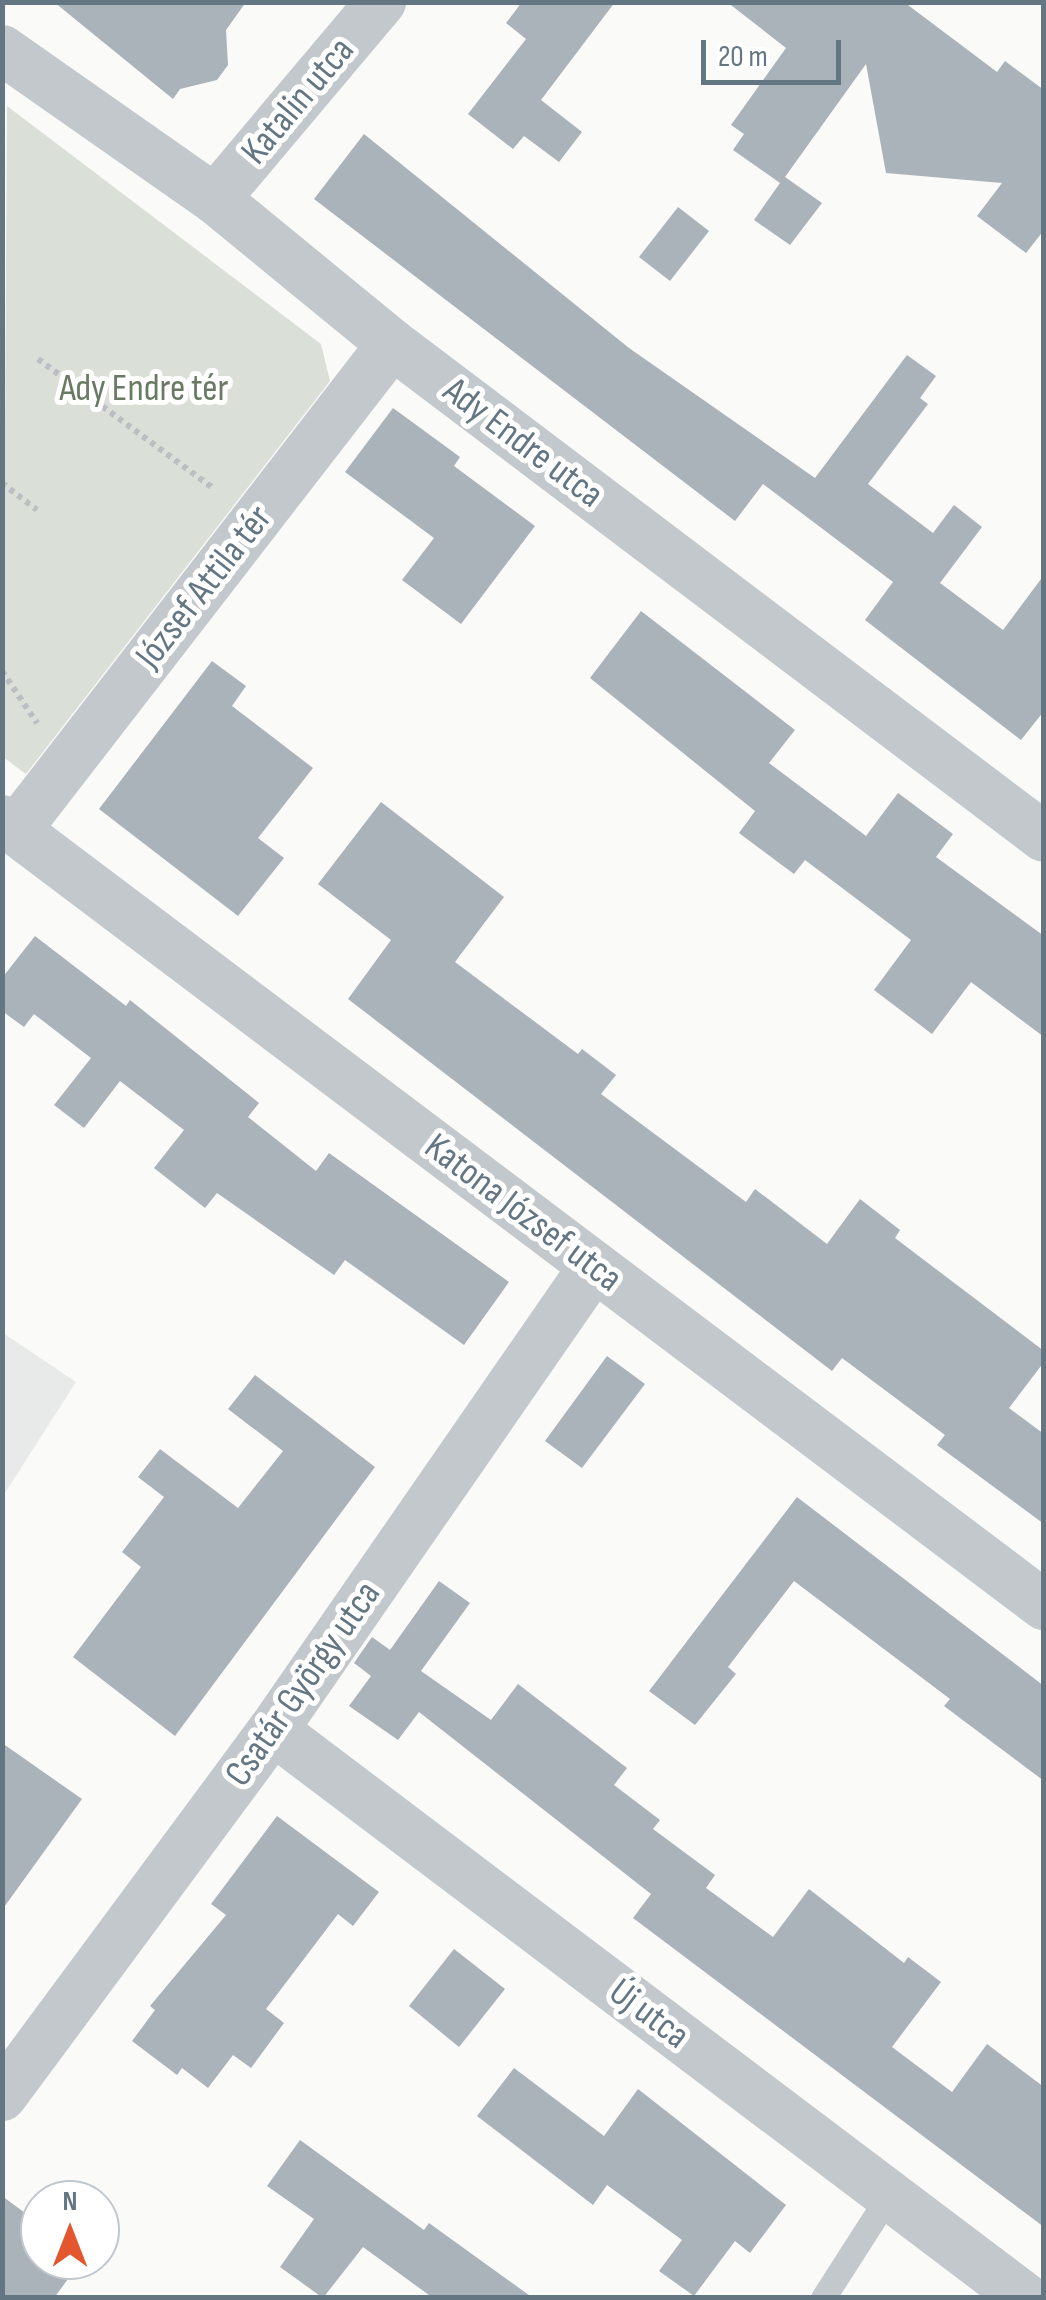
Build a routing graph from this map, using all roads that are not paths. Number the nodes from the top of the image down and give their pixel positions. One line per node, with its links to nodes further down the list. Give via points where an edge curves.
1 (382, 2): 3 (street, Katalin utca)
2 (2, 50): 3 (street, Ady Endre utca)
3 (215, 200): 4 (street, Ady Endre utca)
4 (392, 344): 5 (street, József Attila tér, via 66,765); 6 (street, Ady Endre utca)
5 (9, 825): 7 (street, Katona József utca)
6 (1044, 837)
7 (594, 1266): 8 (street, Katona József utca); 9 (street, Csatár György utca)
8 (1044, 1605)
9 (273, 1730): 10 (street, Csatár György utca); 11 (street, Új utca)
10 (2, 2096)
11 (889, 2196): 12 (lane); 13 (street, Új utca)
12 (828, 2294)
13 (1025, 2298)

